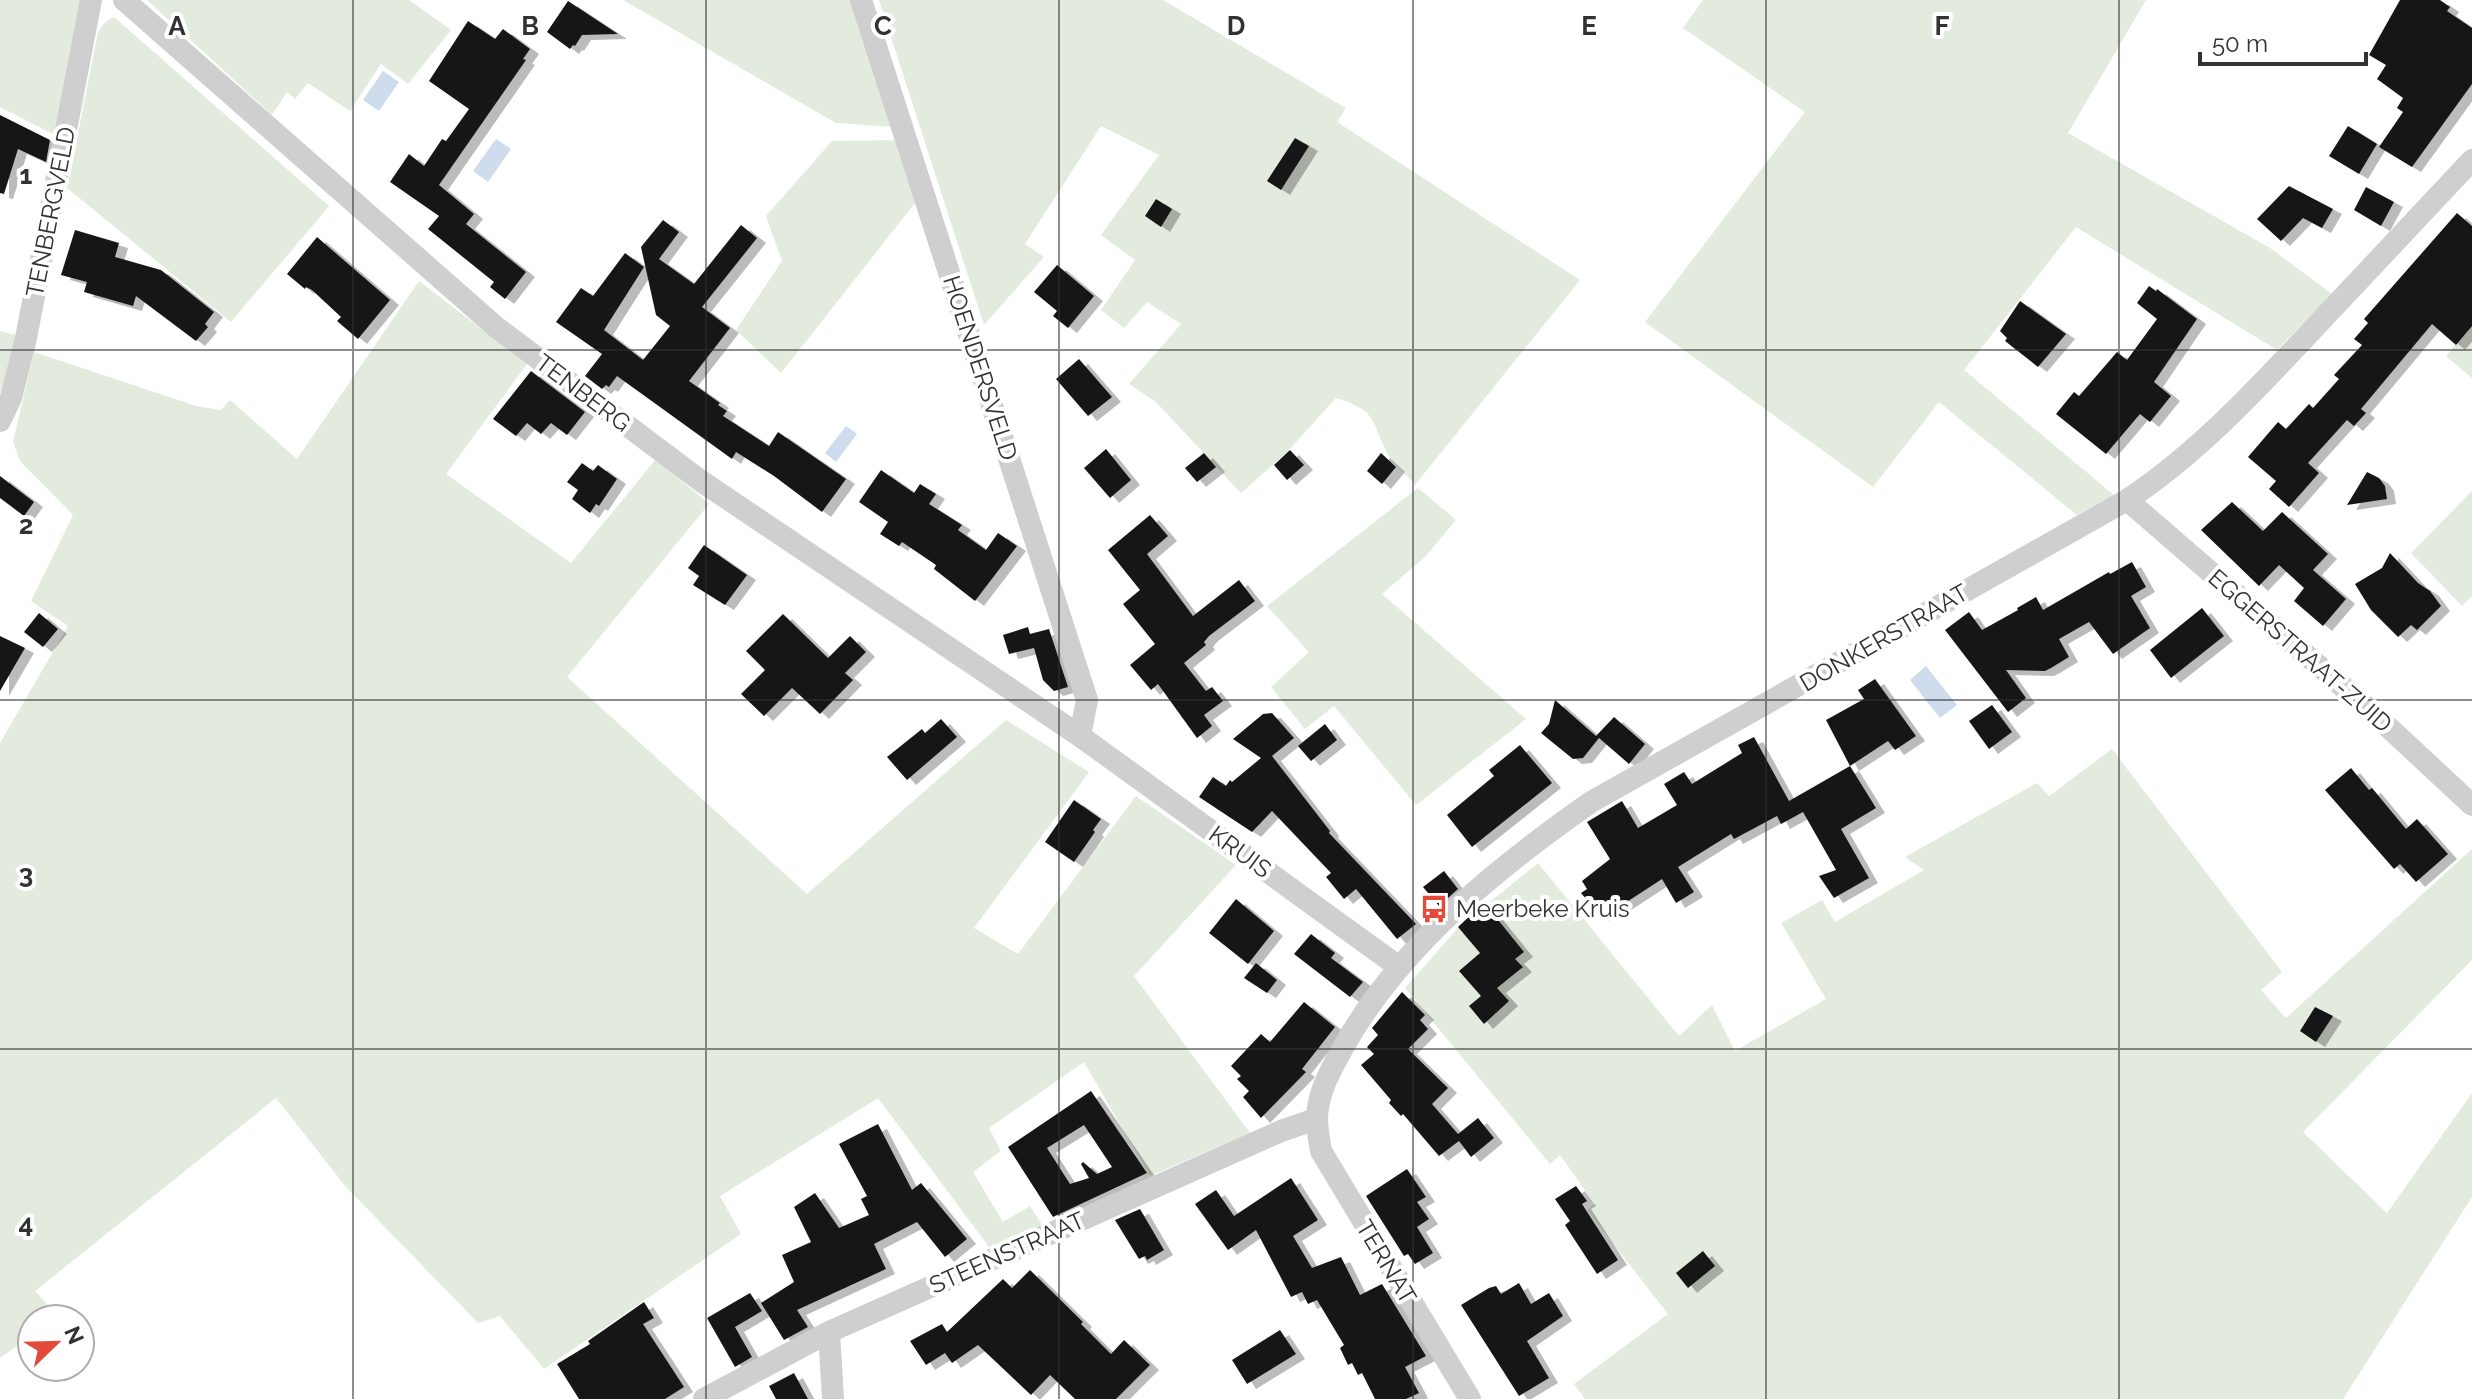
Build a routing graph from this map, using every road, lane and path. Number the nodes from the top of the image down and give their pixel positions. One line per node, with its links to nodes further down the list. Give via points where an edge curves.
1 (91, 0): 5 (street, TENBERGVELD, via 26,338)
2 (124, 0): 7 (street, TENBERG, via 496,327 701,481)
3 (861, 0): 7 (street, HOENDERSVELD, via 1087,700)
4 (2472, 160): 6 (street, DONKERSTRAAT, via 2260,386 2210,435)
5 (0, 421)
6 (2127, 500): 8 (street, EGGERSTRAAT-ZUID); 9 (street, DONKERSTRAAT, via 1591,802 1454,910)
7 (1080, 736): 9 (street, KRUIS)
8 (2472, 805)
9 (1399, 967): 10 (street, DONKERSTRAAT, via 1361,1016 1328,1074)
10 (1316, 1119): 11 (street, STEENSTRAAT); 14 (street, TERNAT, via 1321,1151)
11 (829, 1332): 12 (street, STEENSTRAAT); 13 (street)
12 (704, 1399)
13 (833, 1399)
14 (1470, 1399)

